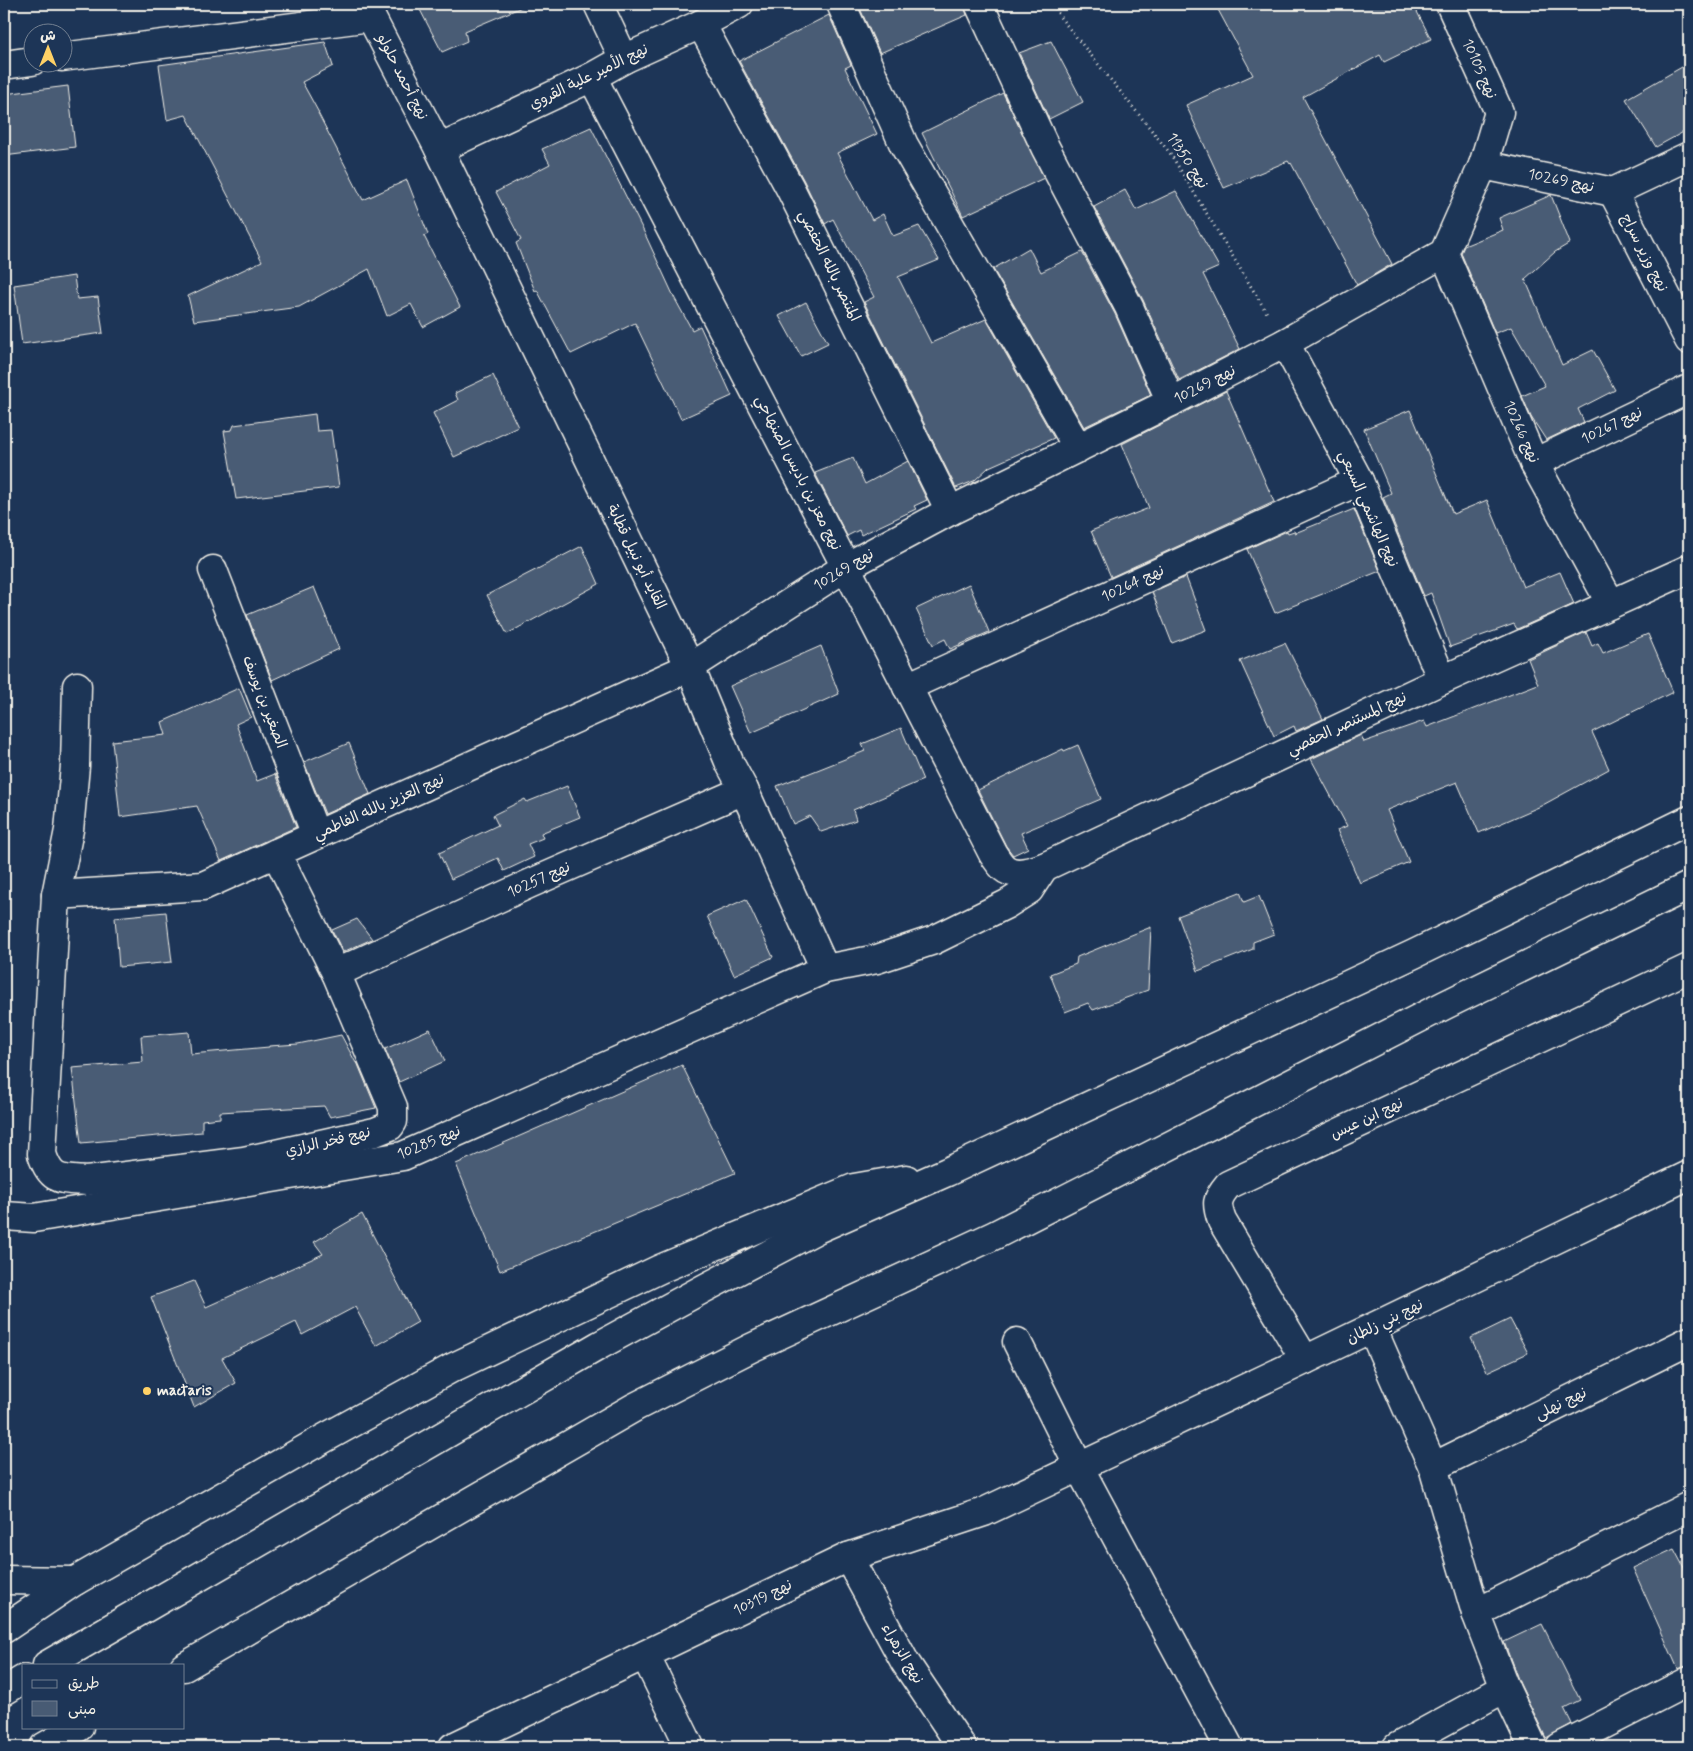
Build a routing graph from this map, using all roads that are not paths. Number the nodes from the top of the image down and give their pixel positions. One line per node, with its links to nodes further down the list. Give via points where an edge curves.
1 (598, 4): 9 (main road)
2 (739, 4): 7 (main road, نهج الأمير علية القروي)
3 (840, 4): 22 (main road, via 904,145)
4 (980, 4): 21 (main road, via 1045,147 1129,307)
5 (1450, 4): 15 (main road, نهج 10105, via 1498,112)
6 (370, 10): 8 (main road); 13 (main road, نهج أحمد حلولو)
7 (702, 24): 9 (main road, نهج الأمير علية القروي); 25 (main road, المنتصر بالله الحفصي, via 790,188)
8 (72, 56)
9 (624, 59): 12 (main road, نهج الأمير علية القروي)
10 (22, 62): 11 (main road)
11 (4, 65)
12 (592, 77): 13 (main road, نهج الأمير علية القروي); 26 (main road, نهج معز بن باديس الصنهاجي)
13 (439, 149): 30 (main road, القايد أبو نبيل قطابة)
14 (1689, 156): 16 (main road, نهج 10269)
15 (1482, 164): 16 (main road, نهج 10269); 17 (main road)
16 (1613, 192): 18 (main road, نهج وزير سراج)
17 (1444, 253): 19 (main road, نهج 10269); 23 (main road, نهج 10266)
18 (1689, 340)
19 (1285, 343): 21 (main road, نهج 10269); 24 (main road, نهج الهاشمي السبعي)
20 (1689, 389): 23 (main road, نهج 10267)
21 (1171, 402): 22 (main road, نهج 10269)
22 (1078, 448): 25 (main road, نهج 10269)
23 (1534, 463): 29 (main road, نهج 10266)
24 (1359, 481): 31 (main road, نهج الهاشمي السبعي); 33 (main road, نهج 10264)
25 (950, 511): 26 (main road, نهج 10269)
26 (846, 567): 30 (main road, نهج 10269); 33 (main road, نهج معز بن باديس الصنهاجي)
27 (1689, 569): 29 (main road, نهج المستنصر الحفصي)
28 (213, 570): 36 (main road, الصغير بن يوسف)
29 (1611, 604): 31 (main road, نهج المستنصر الحفصي)
30 (690, 667): 34 (main road, القايد أبو نبيل قطابة); 36 (main road, نهج العزيز بالله الفاطمي)
31 (1442, 680): 38 (main road, نهج المستنصر الحفصي)
32 (78, 686): 41 (main road, via 70,830)
33 (907, 687): 39 (main road, نهج معز بن باديس الصنهاجي, via 993,854)
34 (744, 790): 43 (main road, القايد أبو نبيل قطابة); 44 (main road, نهج 10257)
35 (1689, 820): 45 (main road, via 1414,954)
36 (316, 835): 37 (main road, نهج العزيز بالله الفاطمي)
37 (276, 853): 41 (main road, نهج العزيز بالله الفاطمي, via 203,886); 44 (main road, نهج فخر الرازي)
38 (1044, 867): 39 (main road, نهج المستنصر الحفصي, via 1018,872); 43 (main road, نهج 10285, via 1030,890 934,940 877,959)
39 (1004, 869)
40 (1689, 886): 62 (main road, via 1445,1005 995,1236 751,1348 635,1407)
41 (56, 895): 44 (main road, نهج فخر الرازي, via 42,1154 52,1175 61,1179 87,1181 244,1161 390,1126 393,1107)
42 (1689, 968): 51 (main road, نهج ابن عيس, via 1228,1185 1220,1194 1217,1206 1222,1221)
43 (825, 969): 47 (main road, نهج 10285, via 403,1156 34,1218)
44 (336, 972)
45 (947, 1172): 57 (main road, via 854,1188 660,1269 452,1368); 61 (main road, via 817,1230 702,1289)
46 (1689, 1175): 48 (main road, نهج بني زلطان)
47 (4, 1216)
48 (1372, 1328): 51 (main road, نهج بني زلطان); 53 (main road)
49 (1689, 1341): 53 (main road, نهج نهلى)
50 (1017, 1342): 52 (main road)
51 (1305, 1360): 52 (main road, نهج بني زلطان)
52 (1079, 1467): 55 (main road, نهج 10319, via 984,1512); 72 (main road)
53 (1433, 1467): 58 (main road)
54 (1689, 1506): 58 (main road)
55 (848, 1558): 60 (main road, نهج 10319); 68 (main road, نهج الزهراء, via 905,1662)
56 (4, 1580): 57 (main road)
57 (75, 1581): 59 (main road)
58 (1476, 1613): 65 (main road)
59 (4, 1630)
60 (645, 1655): 70 (main road, نهج 10319); 71 (main road)
61 (49, 1664)
62 (185, 1666)
63 (22, 1680): 66 (main road)
64 (1689, 1681): 75 (main road)
65 (1505, 1688): 73 (main road); 74 (main road)
66 (4, 1691)
67 (77, 1728): 69 (main road)
68 (958, 1746)
69 (44, 1747)
70 (453, 1747)
71 (690, 1747)
72 (1229, 1747)
73 (1397, 1747)
74 (1533, 1747)
75 (1560, 1747)

